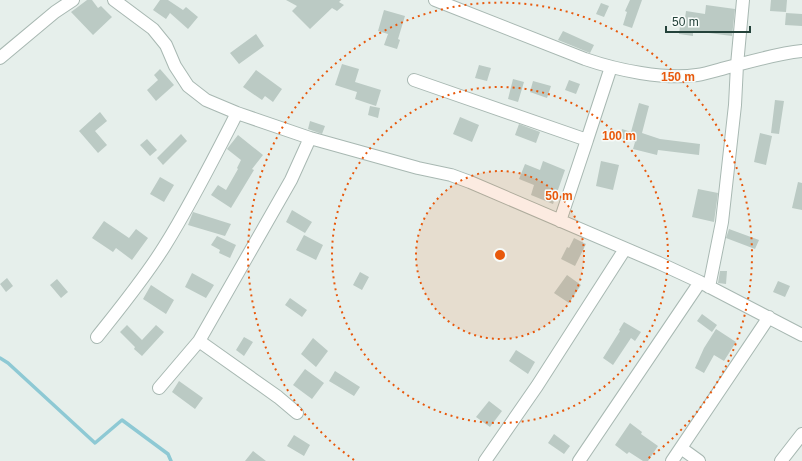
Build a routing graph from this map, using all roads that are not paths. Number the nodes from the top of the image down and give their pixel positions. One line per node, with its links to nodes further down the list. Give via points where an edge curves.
1 (73, 0): 6 (street)
2 (114, 0): 10 (street, via 153,29 166,45 188,86 206,100)
3 (435, 0): 8 (street, via 585,60)
4 (743, 0): 7 (street)
5 (802, 51): 7 (street, via 762,58)
6 (0, 58)
7 (737, 66): 8 (street, via 697,75 667,76); 15 (street, via 722,222)
8 (611, 67): 12 (street)
9 (414, 80): 12 (street)
10 (237, 113): 11 (street); 18 (street, via 164,247)
11 (310, 138): 13 (street, via 451,175); 19 (street, via 291,180)
12 (587, 140): 13 (street)
13 (560, 220): 14 (street)
14 (625, 249): 15 (street); 24 (street, via 537,386)
15 (704, 284): 16 (street); 25 (street)
16 (769, 317): 17 (street); 23 (street)
17 (802, 335)
18 (97, 337)
19 (199, 341): 20 (street); 21 (street)
20 (159, 388)
21 (297, 413)
22 (802, 434): 28 (street)
23 (681, 448): 26 (street); 27 (street)
24 (485, 461)
25 (579, 461)
26 (672, 461)
27 (699, 461)
28 (781, 461)

